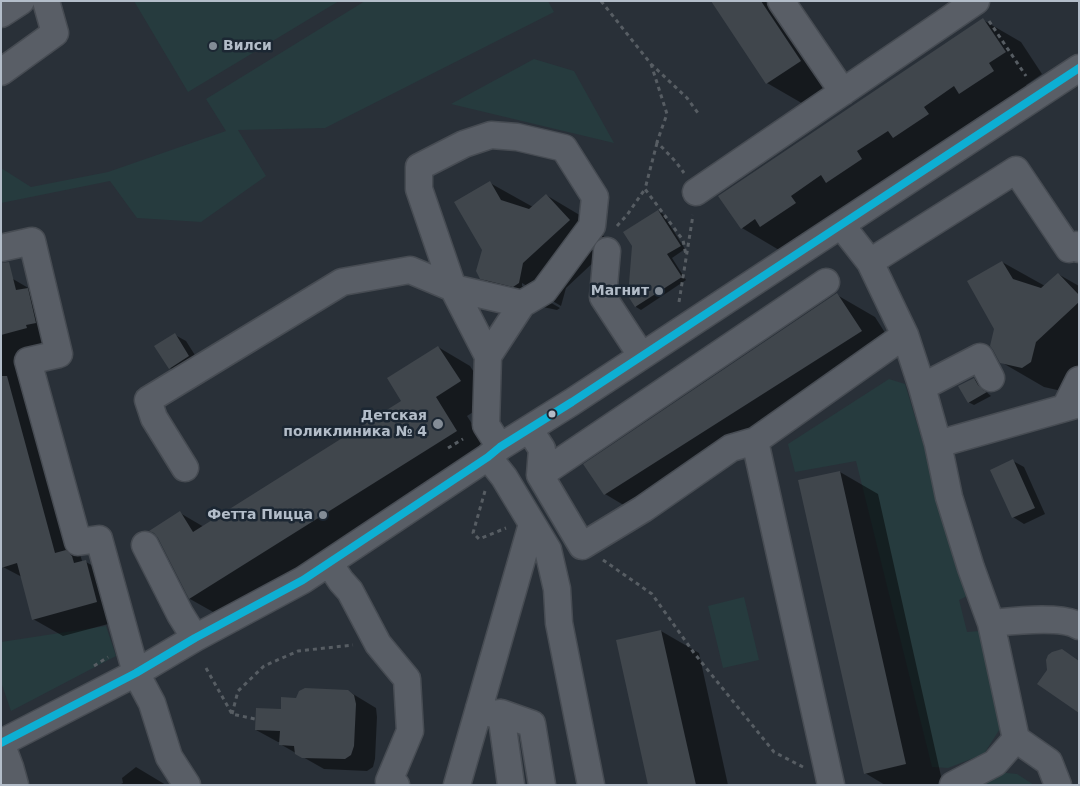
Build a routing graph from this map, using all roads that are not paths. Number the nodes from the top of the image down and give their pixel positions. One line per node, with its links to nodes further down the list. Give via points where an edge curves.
1 (21, 1): 5 (street)
2 (46, 1): 7 (street, via 55,33)
3 (781, 1): 8 (street)
4 (976, 1): 8 (street)
5 (1, 14)
6 (1079, 68): 10 (street)
7 (1, 72)
8 (843, 92): 9 (street)
9 (696, 192)
10 (841, 225): 14 (street); 20 (street)
11 (1, 248): 37 (street, via 32,241 59,354 28,361 78,542 99,539)
12 (1079, 248): 14 (street, via 1076,245 1068,249 1016,170)
13 (608, 251): 20 (street, via 603,297)
14 (870, 262): 18 (street)
15 (826, 282): 30 (street)
16 (452, 288): 17 (street); 17 (street, via 418,189 419,167 464,144 491,135 517,137 564,148 595,197 592,226 544,291); 19 (street); 29 (street, via 410,270 342,282 148,400 154,418)
17 (522, 304): 19 (street)
18 (905, 335): 23 (street); 26 (street)
19 (488, 356): 28 (street, via 486,425)
20 (642, 356): 25 (street)
21 (991, 378): 23 (street, via 980,357)
22 (1079, 380): 24 (street)
23 (922, 386): 27 (street)
24 (1072, 406): 27 (street)
25 (529, 429): 28 (street); 30 (street, via 542,449)
26 (755, 441): 30 (street, via 731,448 582,546); 48 (street)
27 (938, 444): 34 (street, via 949,497)
28 (494, 452): 31 (street, via 504,478); 33 (street)
29 (185, 468)
30 (540, 475)
31 (531, 522): 38 (street); 47 (street, via 548,550 558,589 558,623)
32 (145, 545): 36 (street)
33 (329, 563): 36 (street); 43 (street, via 350,591 378,644 407,679 410,731 389,781)
34 (992, 623): 35 (street, via 1058,620); 39 (street)
35 (1079, 626)
36 (195, 638): 37 (street)
37 (136, 673): 40 (street); 42 (street, via 152,703 170,757)
38 (490, 710): 44 (street); 45 (street); 46 (street, via 532,724)
39 (1016, 738): 49 (street, via 996,763); 50 (street, via 1050,762)
40 (1, 743): 41 (street)
41 (15, 785)
42 (187, 785)
43 (396, 785)
44 (457, 785)
45 (511, 785)
46 (542, 785)
47 (591, 785)
48 (831, 785)
49 (952, 785)
50 (1058, 785)

